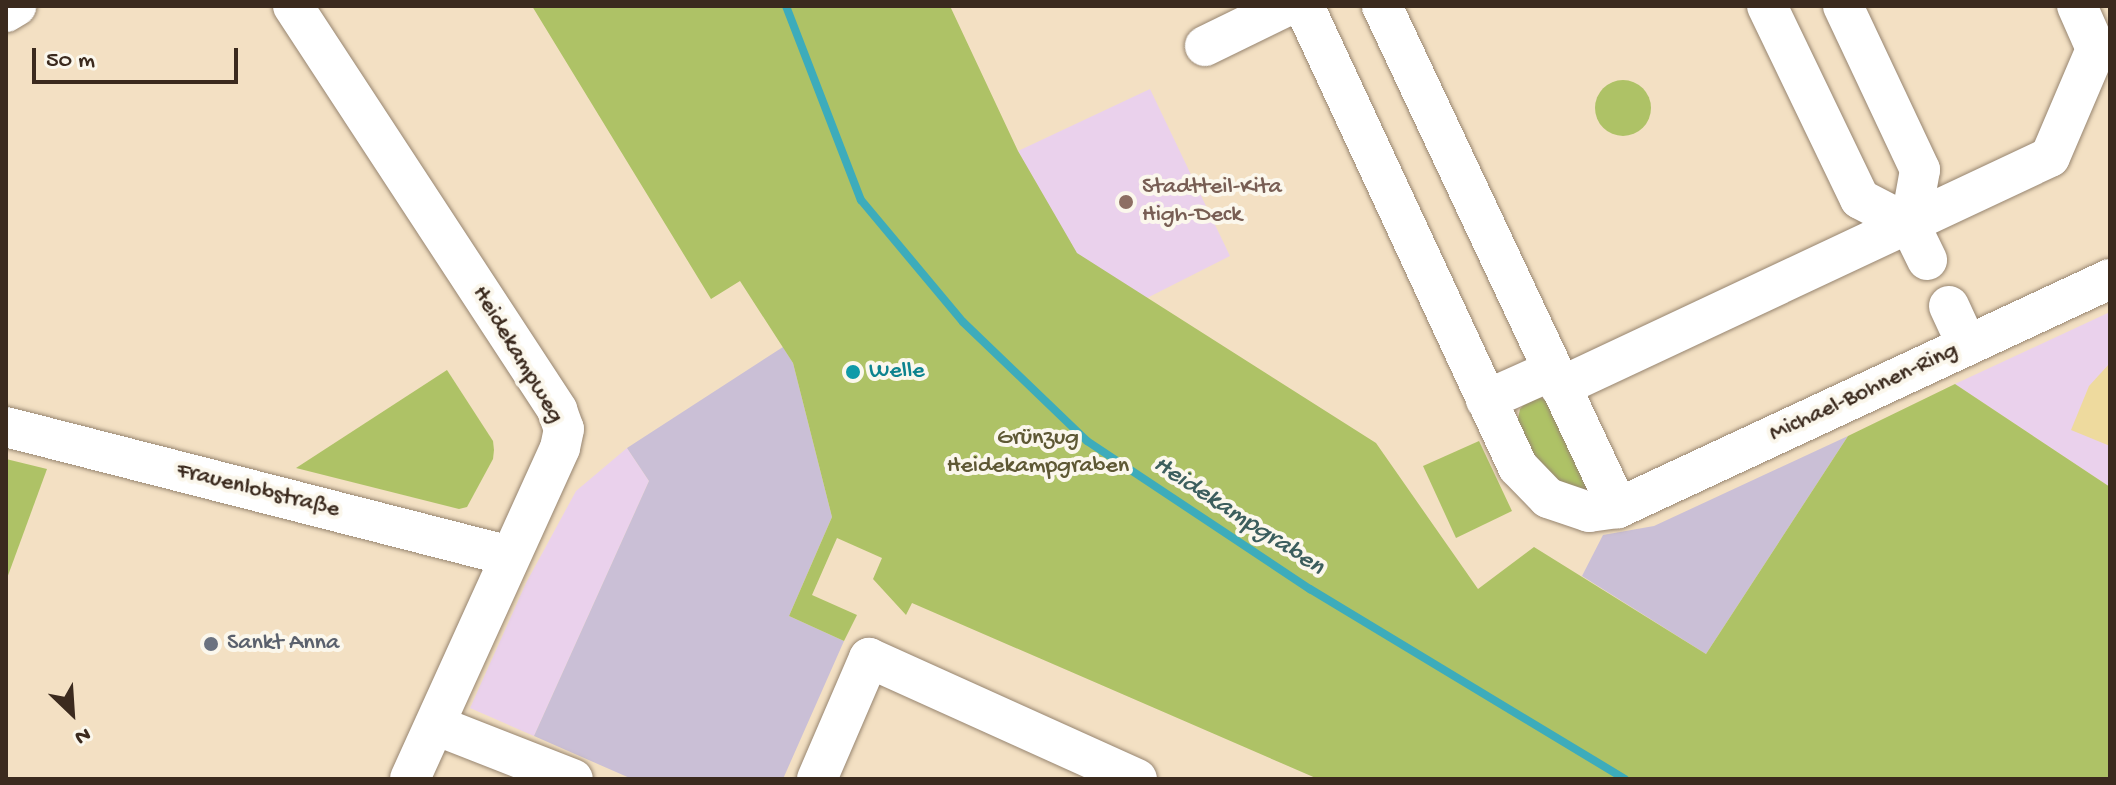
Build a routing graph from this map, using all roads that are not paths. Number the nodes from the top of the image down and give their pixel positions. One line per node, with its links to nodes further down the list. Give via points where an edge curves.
1 (16, 6): 9 (street)
2 (293, 6): 19 (street, Heidekampweg, via 557,410 564,429 560,448)
3 (1287, 6): 10 (street)
4 (1304, 6): 16 (street, Michael-Bohnen-Ring)
5 (1382, 6): 15 (street)
6 (1767, 6): 11 (street, via 1860,199)
7 (1843, 6): 11 (street, via 1920,170)
8 (2077, 6): 11 (street, via 2096,49 2050,157)
9 (6, 12)
10 (1205, 46)
11 (1918, 242): 15 (street)
12 (2110, 279): 14 (street, Michael-Bohnen-Ring)
13 (1949, 306): 14 (street)
14 (1967, 345): 18 (street, Michael-Bohnen-Ring)
15 (1557, 378): 16 (street); 18 (street)
16 (1486, 400): 18 (street, Michael-Bohnen-Ring, via 1518,467 1548,498 1589,512)
17 (6, 427): 19 (street, Frauenlobstraße)
18 (1618, 508)
19 (510, 556): 20 (street, Heidekampweg)
20 (435, 725): 21 (street, Heidekampweg); 22 (street)
21 (410, 779)
22 (573, 779)
23 (817, 779): 24 (street, via 869,658)
24 (1137, 779)

